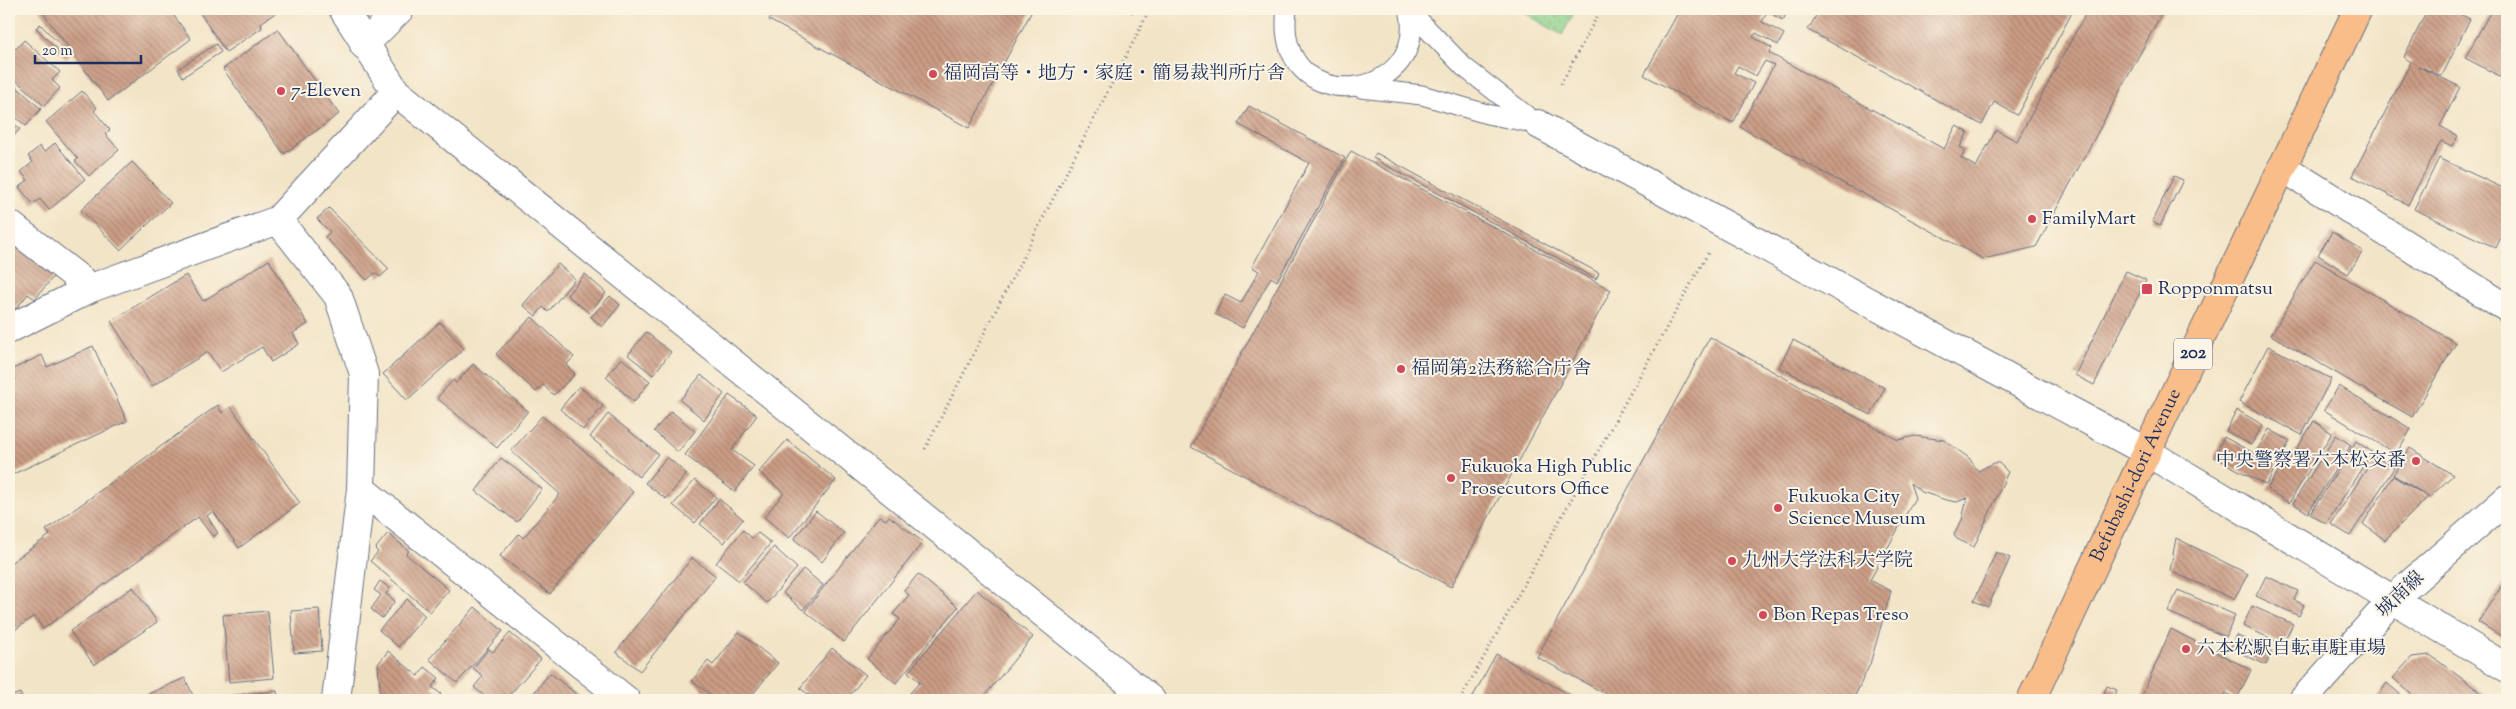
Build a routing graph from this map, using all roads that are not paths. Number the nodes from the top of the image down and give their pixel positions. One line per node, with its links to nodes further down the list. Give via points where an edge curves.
1 (343, 9): 6 (street)
2 (400, 9): 6 (street)
3 (1287, 9): 7 (lane, via 1288,45 1307,74 1322,83)
4 (2358, 9): 10 (highway, Befubashi-dori Avenue / 202)
5 (1410, 10): 7 (lane, via 1411,30 1399,63 1372,83); 9 (lane, via 1464,67)
6 (364, 45): 8 (street)
7 (1355, 88): 9 (lane, via 1422,95 1487,114)
8 (396, 92): 11 (street); 23 (street)
9 (1538, 124): 16 (street)
10 (2282, 167): 14 (street); 16 (highway, Befubashi-dori Avenue / 202)
11 (278, 220): 13 (street); 17 (street, via 338,296 364,374)
12 (9, 224): 13 (street)
13 (91, 288): 15 (street)
14 (2507, 308)
15 (9, 329)
16 (2147, 452): 19 (street); 24 (highway, Befubashi-dori Avenue / 202)
17 (361, 489): 21 (street); 22 (street)
18 (2507, 499): 19 (street, 城南線)
19 (2394, 598): 20 (street); 25 (street, 城南線)
20 (2507, 668)
21 (336, 700)
22 (626, 700)
23 (1151, 700)
24 (2031, 700)
25 (2303, 700)

